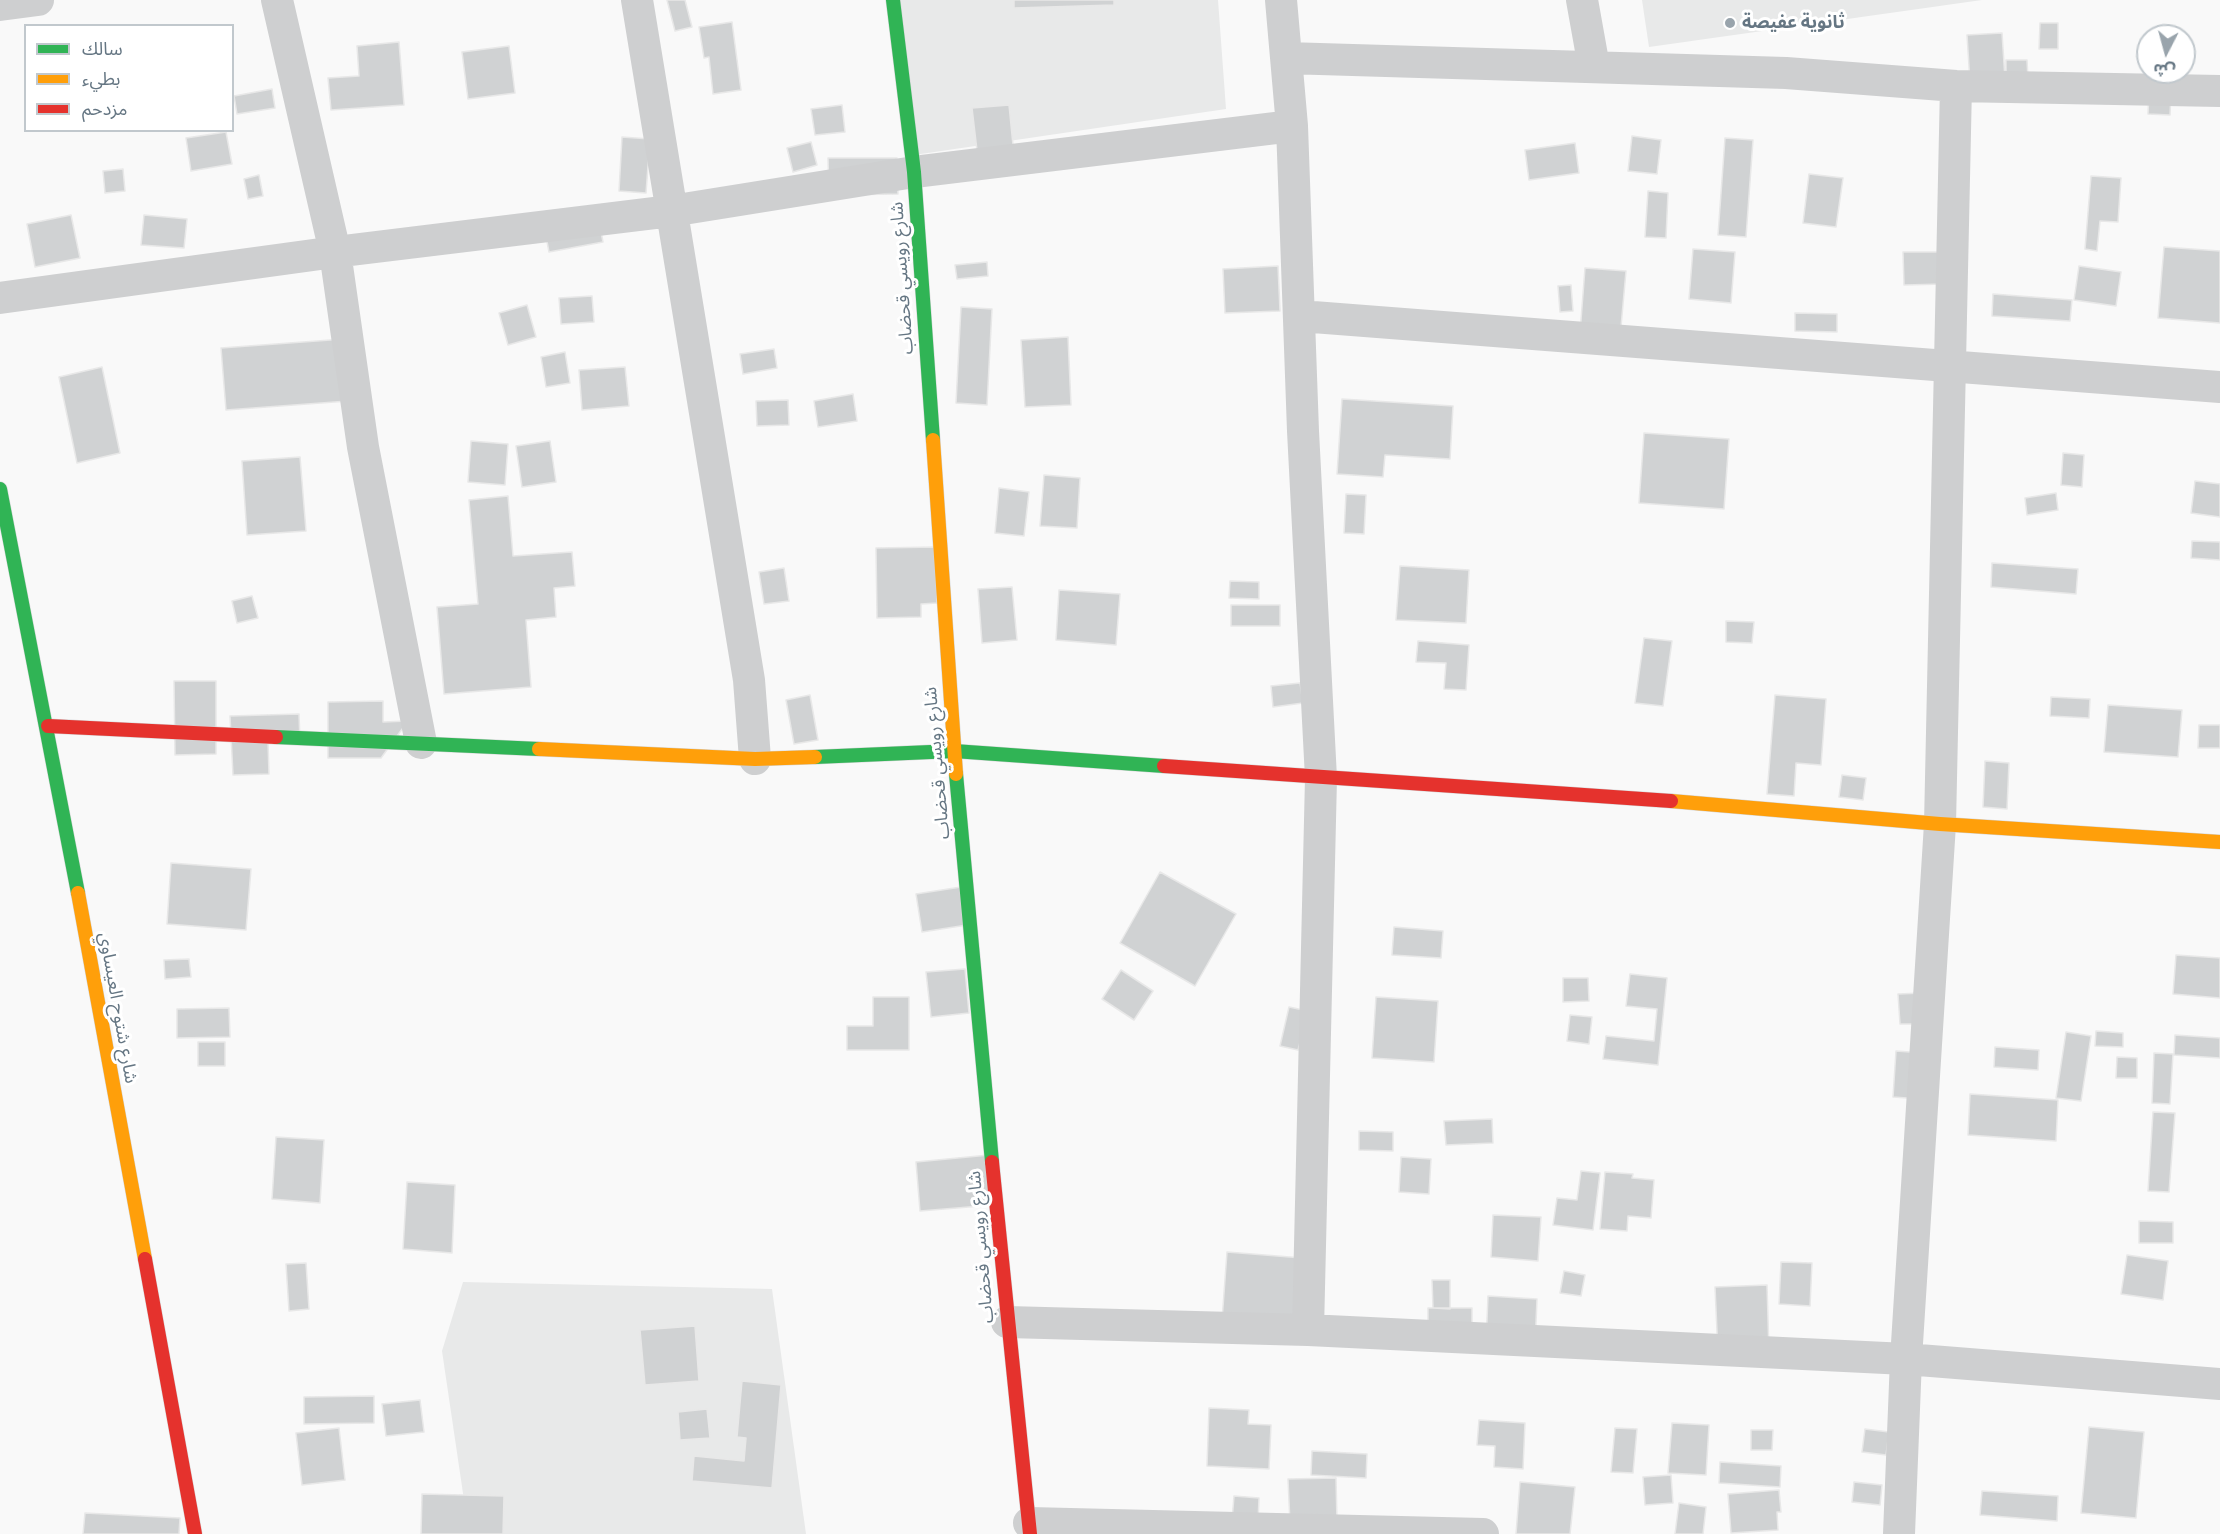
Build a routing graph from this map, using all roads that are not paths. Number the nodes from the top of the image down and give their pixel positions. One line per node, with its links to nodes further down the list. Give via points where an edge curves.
1 (38, 0): 7 (street)
2 (277, 0): 15 (street)
3 (637, 0): 14 (street)
4 (893, 0): 13 (street, شارع رويسي قحضاب)
5 (1281, 0): 8 (street)
6 (1582, 0): 9 (street)
7 (0, 5)
8 (1286, 58): 9 (street); 12 (street)
9 (1594, 67): 10 (street, via 1786,74)
10 (1956, 86): 11 (street); 18 (street)
11 (2220, 91)
12 (1292, 126): 13 (street); 17 (street)
13 (914, 172): 14 (street); 23 (street, شارع رويسي قحضاب)
14 (671, 211): 15 (street); 24 (street, via 749,680)
15 (335, 252): 16 (street); 22 (street, via 363,447)
16 (0, 298)
17 (1300, 316): 18 (street); 25 (street)
18 (1950, 365): 19 (street); 26 (street)
19 (2220, 387)
20 (0, 489): 21 (street, شارع شتوح العيساوي)
21 (48, 726): 22 (street); 34 (street, شارع شتوح العيساوي)
22 (421, 743): 24 (street)
23 (954, 751): 24 (street); 25 (street); 28 (street, شارع رويسي قحضاب)
24 (755, 759)
25 (1321, 778): 26 (street, via 1640,798); 29 (street)
26 (1940, 824): 27 (street); 30 (street)
27 (2220, 842)
28 (1007, 1322): 29 (street); 32 (street, شارع رويسي قحضاب)
29 (1308, 1330): 30 (street)
30 (1906, 1359): 31 (street); 36 (street)
31 (2220, 1384)
32 (1030, 1528): 33 (street)
33 (1338, 1532): 35 (street)
34 (195, 1534)
35 (1483, 1534)
36 (1899, 1534)

